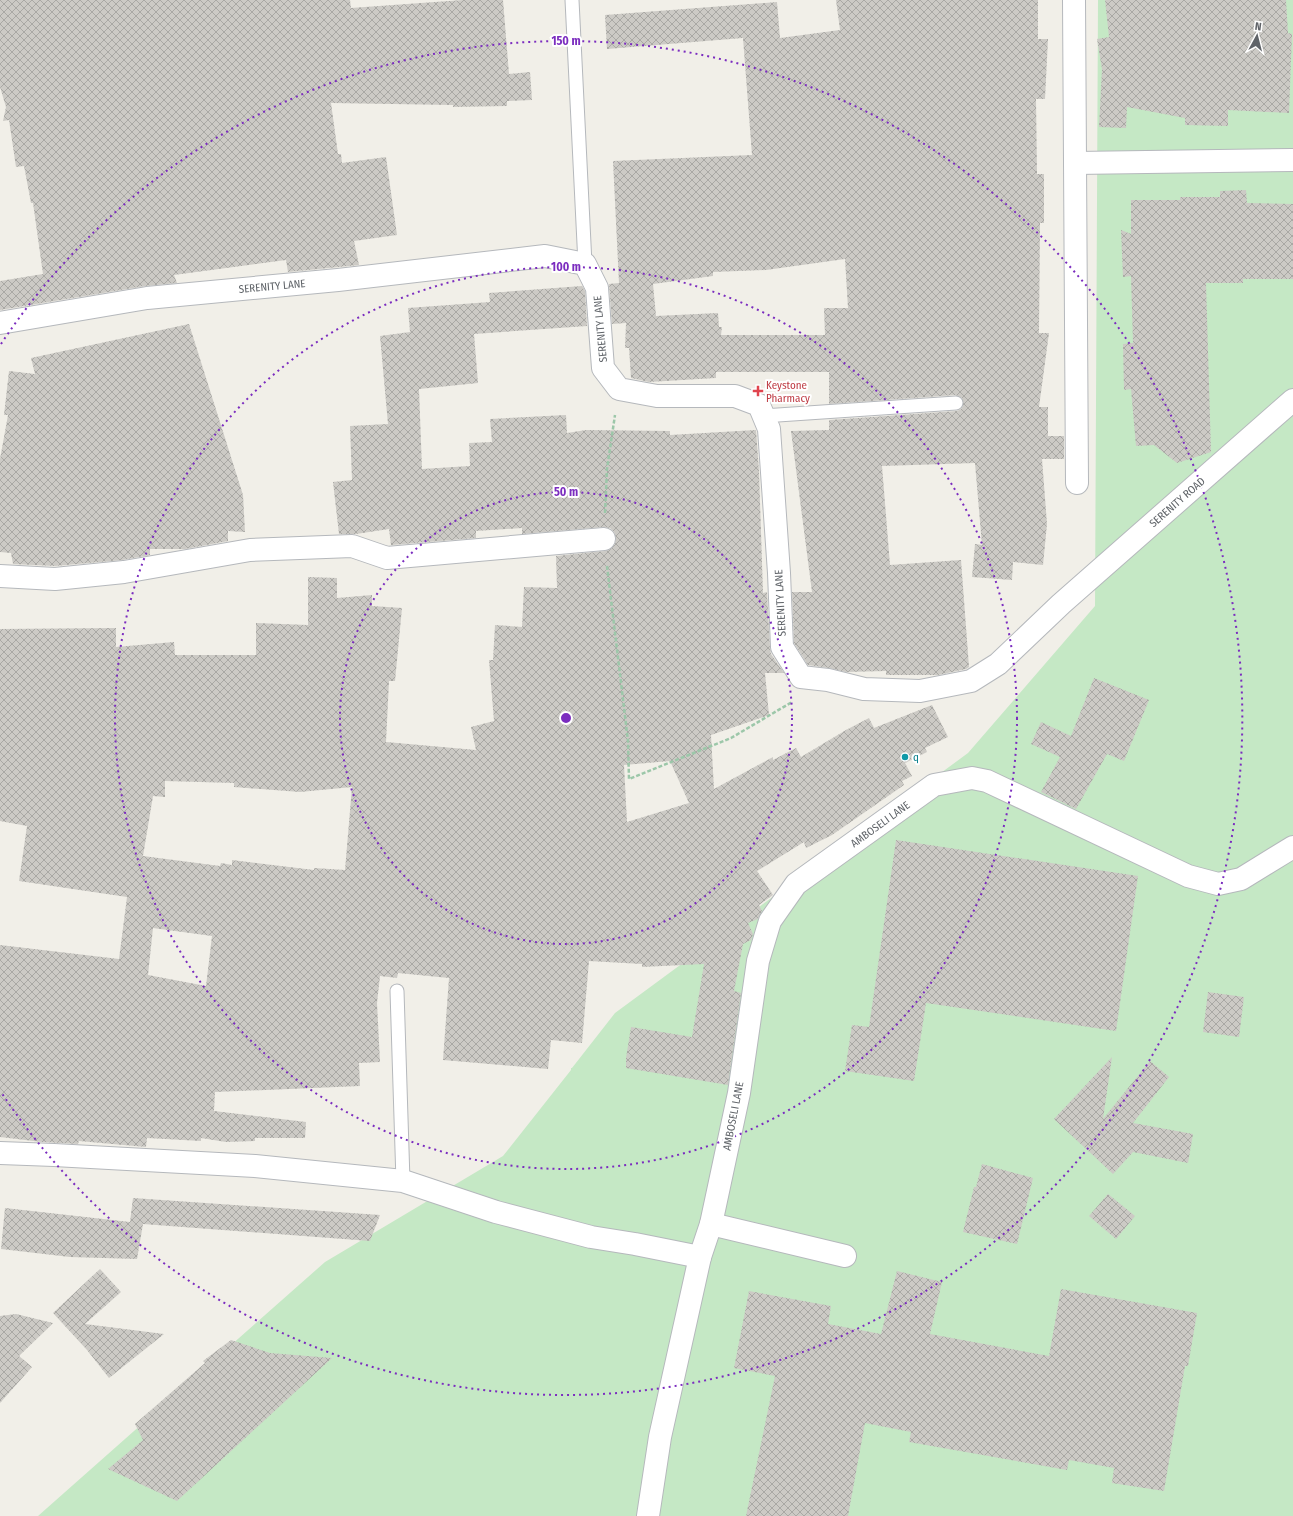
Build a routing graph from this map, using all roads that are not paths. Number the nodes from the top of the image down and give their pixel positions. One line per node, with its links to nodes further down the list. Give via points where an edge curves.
1 (572, 0): 5 (lane)
2 (1074, 0): 4 (street)
3 (1292, 160): 4 (street)
4 (1075, 163): 10 (street)
5 (585, 264): 6 (street, SERENITY LANE, via 545,256 338,280 147,298); 9 (street, SERENITY LANE, via 597,288 603,368 619,389 658,396 735,396 759,404)
6 (0, 324)
7 (1293, 400): 13 (street, SERENITY ROAD)
8 (956, 403): 9 (lane)
9 (763, 416): 13 (street, SERENITY LANE, via 769,429 782,647 801,677 864,688 920,691 971,681 998,664)
10 (1078, 483)
11 (604, 539): 12 (street, via 387,558 352,546 250,550 124,572 78,577 55,579)
12 (0, 576)
13 (1061, 604)
14 (1293, 847): 18 (street, AMBOSELI LANE, via 1241,879 1218,884 1188,876 987,780 972,778 934,785 796,884 770,921 758,961 739,1093)
15 (397, 991): 17 (lane)
16 (0, 1153): 17 (street, via 255,1166)
17 (403, 1181): 19 (street, via 496,1212 591,1237)
18 (711, 1224): 19 (street, AMBOSELI LANE); 20 (street)
19 (700, 1256): 21 (street, AMBOSELI LANE, via 660,1437)
20 (845, 1256)
21 (648, 1516)

